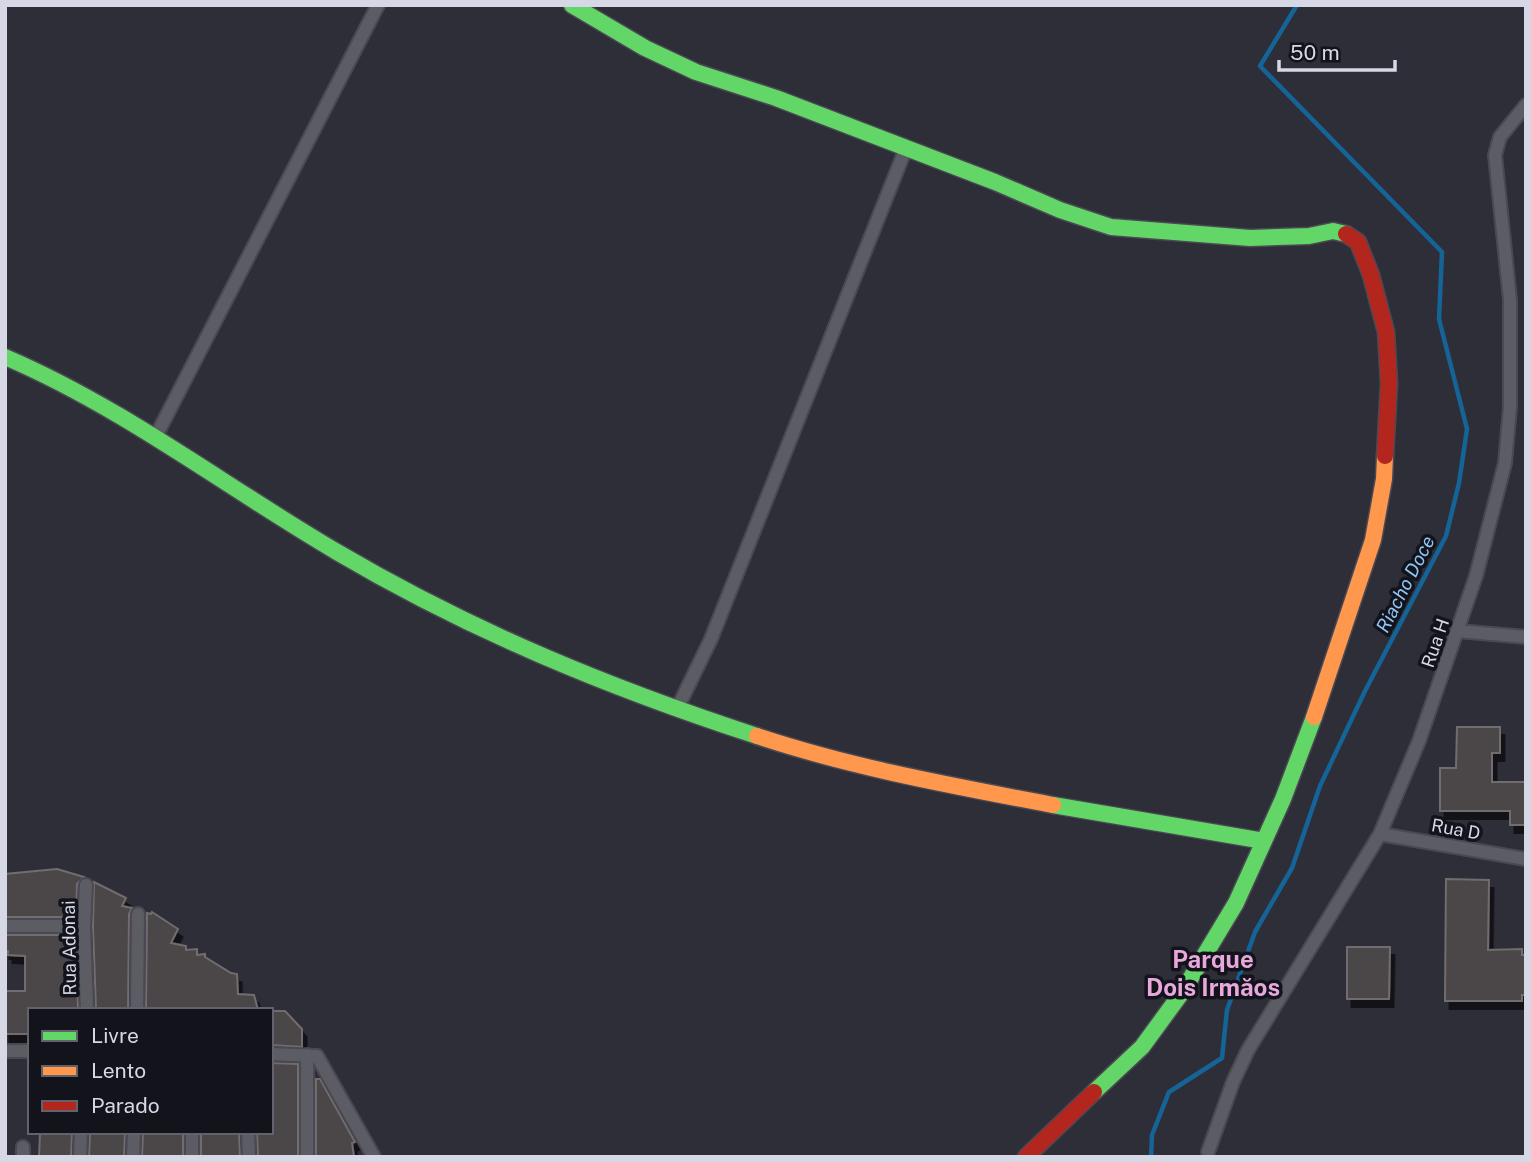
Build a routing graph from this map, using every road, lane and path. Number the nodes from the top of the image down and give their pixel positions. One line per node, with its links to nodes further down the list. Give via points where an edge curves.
1 (378, 5): 6 (street)
2 (572, 5): 4 (street, via 681,65)
3 (1526, 105): 7 (street, Rua H, via 1500,137 1495,155 1510,300 1505,463)
4 (906, 148): 9 (street, via 711,639); 11 (street, via 1111,227 1250,238 1333,231 1358,242 1386,332 1389,383 1384,479 1373,540 1329,677)
5 (5, 357): 6 (street, via 83,393)
6 (156, 436): 9 (street, via 299,530 430,605 505,642)
7 (1458, 631): 8 (street); 10 (street, Rua H)
8 (1526, 637)
9 (677, 709): 11 (street, via 846,762)
10 (1380, 834): 12 (street, Rua D); 27 (street, Rua H, via 1254,1039)
11 (1264, 841): 34 (street, via 1236,903 1142,1046)
12 (1526, 859)
13 (86, 885): 16 (street, Rua Adonai)
14 (138, 914): 18 (street)
15 (5, 926): 16 (street)
16 (84, 926): 17 (street, Rua Adonai)
17 (87, 1008)
18 (137, 1008)
19 (5, 1051): 20 (street)
20 (28, 1051)
21 (273, 1054): 22 (street)
22 (312, 1056): 32 (street); 33 (street)
23 (81, 1134): 28 (street)
24 (134, 1134): 29 (street)
25 (192, 1134): 30 (street)
26 (248, 1134): 31 (street)
27 (1208, 1152)
28 (80, 1157)
29 (133, 1157)
30 (192, 1157)
31 (248, 1157)
32 (306, 1157)
33 (374, 1157)
34 (1027, 1157)

